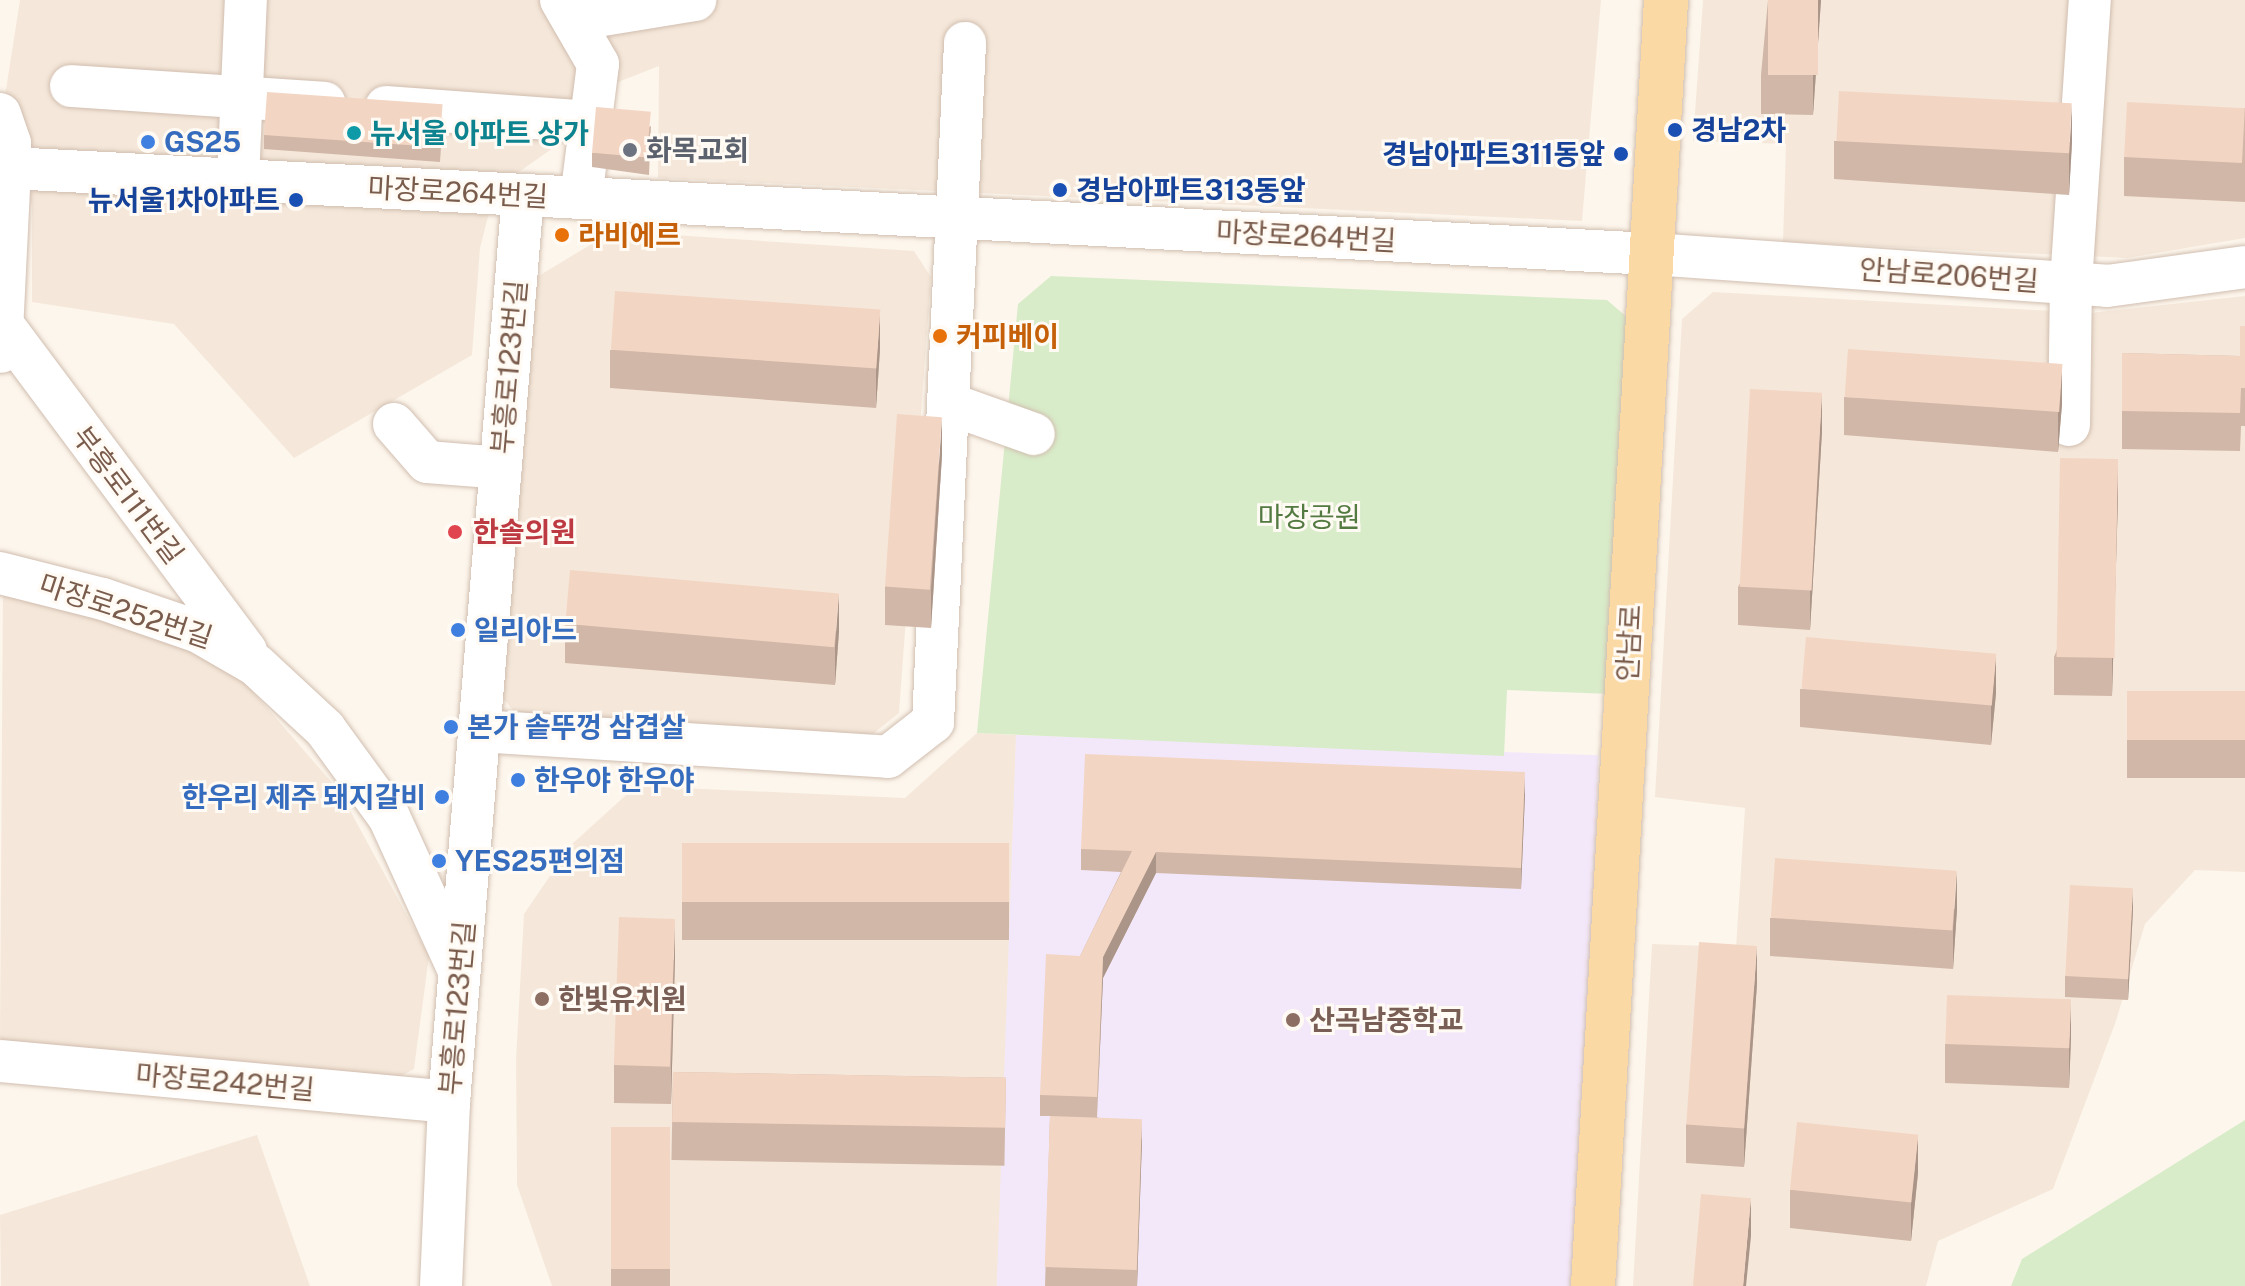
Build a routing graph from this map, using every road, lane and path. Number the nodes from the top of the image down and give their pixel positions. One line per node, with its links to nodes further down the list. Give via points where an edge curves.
1 (246, 0): 8 (street)
2 (695, 0): 5 (street)
3 (1666, 0): 16 (main road, 안남로)
4 (2090, 0): 18 (street)
5 (567, 10): 10 (street, via 598,64)
6 (965, 43): 15 (street, via 957,174)
7 (71, 86): 8 (street)
8 (242, 96): 10 (street); 12 (street)
9 (0, 114): 11 (street, via 10,143)
10 (589, 122): 14 (street)
11 (10, 168): 12 (street, 마장로264번길); 19 (street, 부흥로111번길)
12 (238, 180): 13 (street, 마장로264번길)
13 (523, 195): 14 (street, 마장로264번길); 24 (street, 부흥로123번길)
14 (581, 198): 15 (street, 마장로264번길)
15 (961, 218): 16 (street, 마장로264번길); 20 (street)
16 (1652, 254): 18 (street, 안남로206번길); 32 (main road, 안남로)
17 (2245, 267): 18 (street, 안남로206번길, via 2152,282)
18 (2071, 283): 22 (street)
19 (1, 343): 26 (street, 부흥로111번길)
20 (950, 404): 23 (street); 27 (street, via 933,722 888,757)
21 (394, 424): 24 (street, via 427,462)
22 (2069, 425)
23 (1034, 434)
24 (501, 468): 27 (street, 부흥로123번길)
25 (0, 573): 26 (street, 마장로252번길, via 103,599 199,632)
26 (256, 665): 28 (street, 마장로252번길, via 325,729 389,817)
27 (479, 731): 28 (street, 부흥로123번길)
28 (460, 973): 30 (street, 부흥로123번길)
29 (0, 1061): 30 (street, 마장로242번길)
30 (449, 1102): 31 (street, 부흥로123번길)
31 (441, 1286)
32 (1593, 1286)

